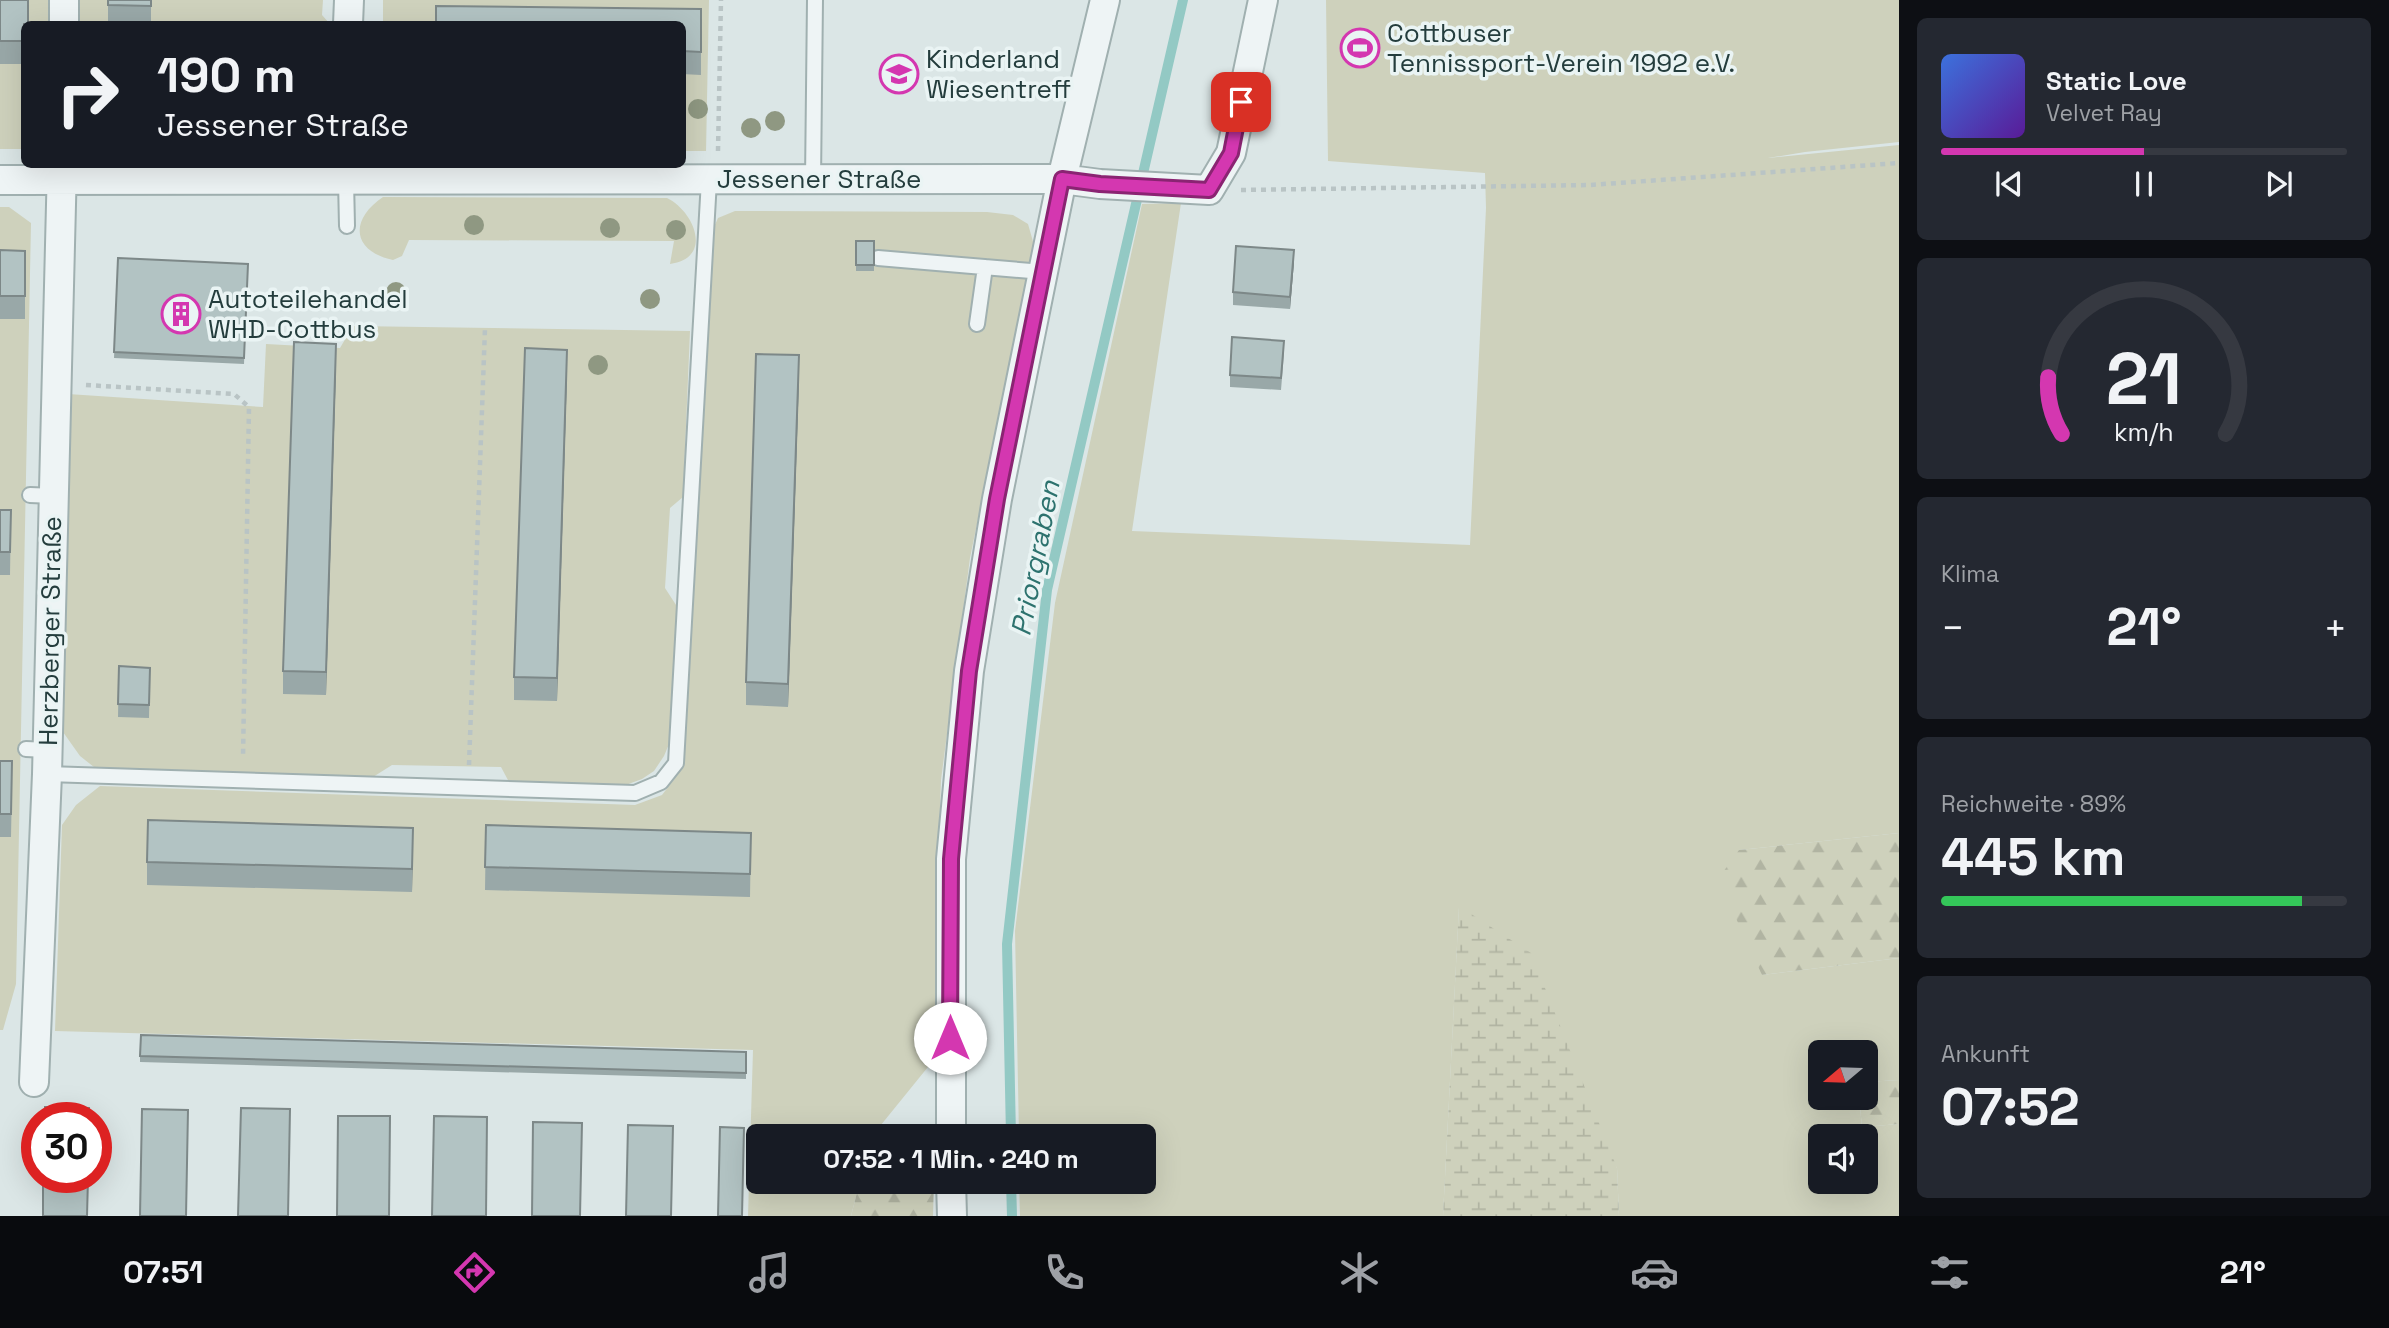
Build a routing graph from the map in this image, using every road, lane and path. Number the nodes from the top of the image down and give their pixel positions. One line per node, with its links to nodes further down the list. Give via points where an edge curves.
1 (64, 0): 7 (street)
2 (349, 0): 8 (street)
3 (721, 0): 14 (path)
4 (815, 0): 15 (lane)
5 (1105, 0): 12 (street)
6 (1263, 0): 16 (street, via 1231,153)
7 (64, 21)
8 (348, 21)
9 (1899, 163): 16 (path, via 1590,185)
10 (62, 172): 11 (street, Jessener Straße); 13 (street, Jessener Straße); 23 (street, Herzberger Straße)
11 (346, 172): 14 (street, Jessener Straße); 17 (lane)
12 (1062, 179): 15 (street, Jessener Straße); 16 (street, Jessener Straße); 20 (street)
13 (0, 180)
14 (713, 180): 15 (street, Jessener Straße); 26 (lane, via 699,272 676,763 661,782 635,793)
15 (813, 180)
16 (1209, 190)
17 (347, 226)
18 (878, 258): 19 (lane)
19 (985, 267): 20 (lane); 21 (lane)
20 (1043, 272): 28 (street, via 997,499 969,671 951,859)
21 (977, 324)
22 (485, 328): 26 (path)
23 (57, 383): 24 (street, Herzberger Straße, via 42,495); 25 (path, via 234,394 250,407)
24 (40, 758): 25 (lane); 27 (street, Herzberger Straße)
25 (243, 779): 26 (lane)
26 (469, 787)
27 (34, 1082)
28 (951, 1124)
29 (951, 1194): 30 (street)
30 (952, 1216)

